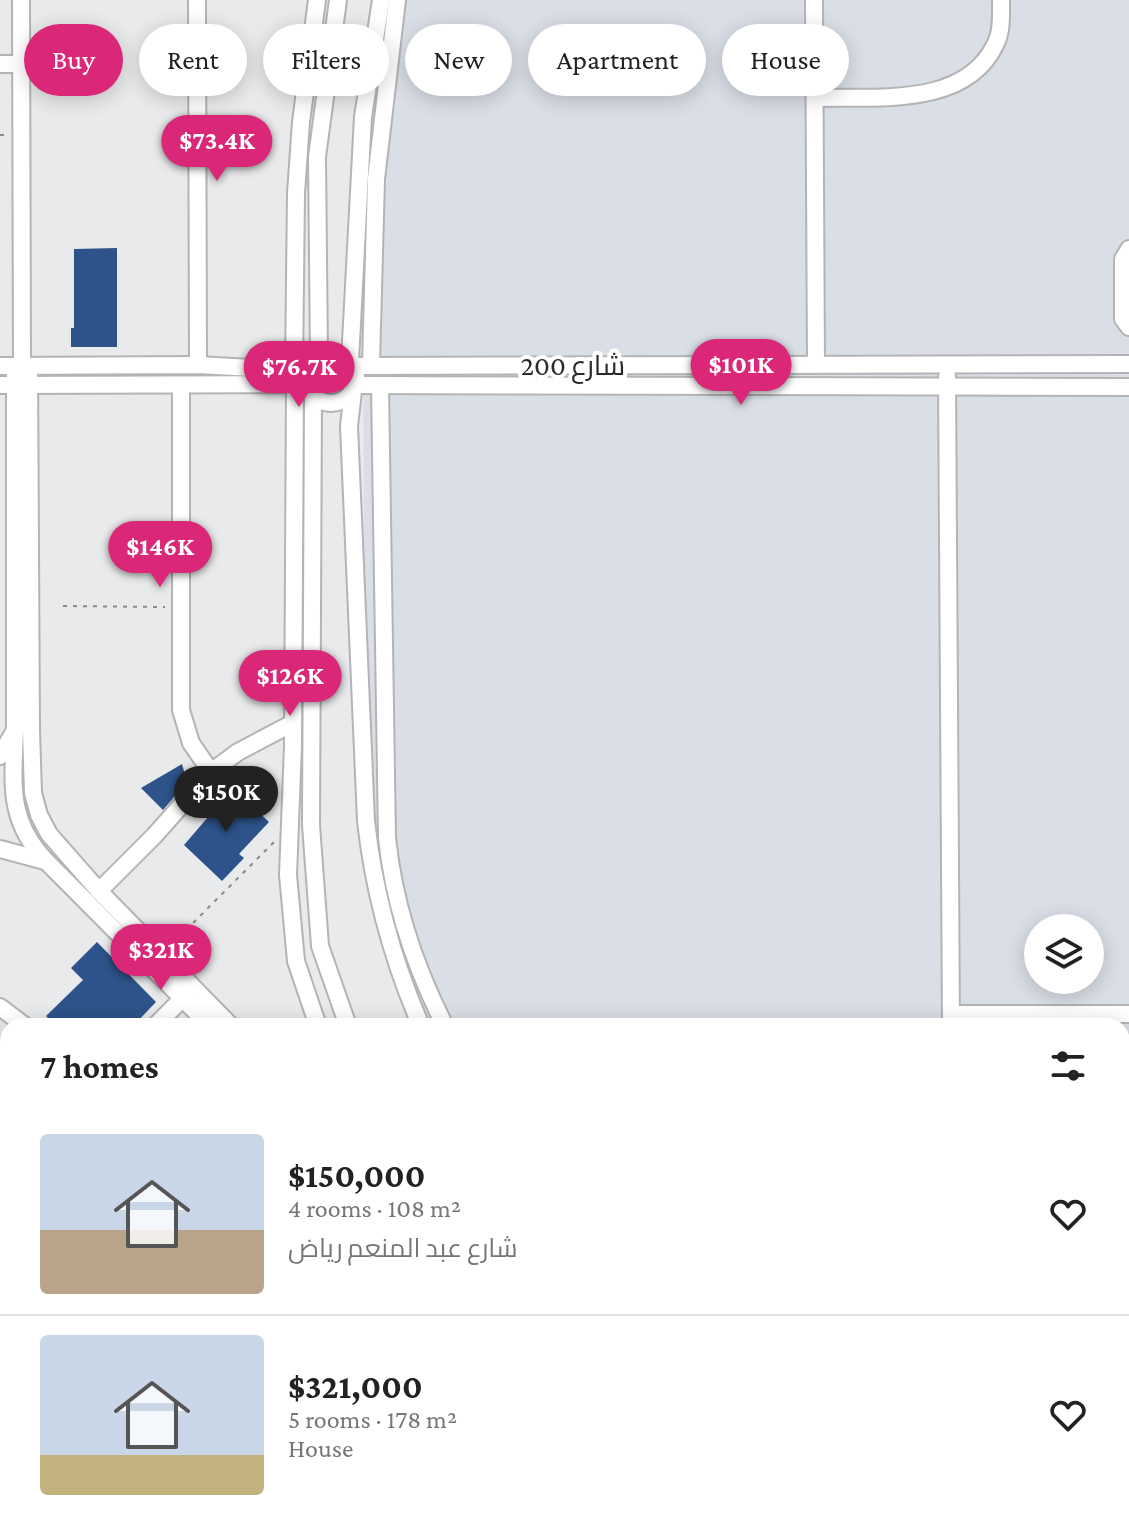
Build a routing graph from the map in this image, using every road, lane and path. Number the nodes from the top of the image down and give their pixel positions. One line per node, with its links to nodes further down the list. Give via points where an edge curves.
1 (21, 0): 10 (street)
2 (197, 0): 19 (street)
3 (317, 0): 22 (street, via 296,193)
4 (338, 0): 14 (street, via 317,157)
5 (381, 0): 15 (street, via 363,117)
6 (397, 0): 20 (street, via 376,179)
7 (814, 0): 11 (street)
8 (1001, 0): 11 (street, via 997,43 981,65 956,84 929,94)
9 (0, 64): 10 (street)
10 (21, 64): 21 (street)
11 (815, 98): 16 (street)
12 (1129, 249): 13 (street, via 1123,259 1123,319)
13 (1129, 327)
14 (319, 356): 15 (street, via 339,354); 22 (street)
15 (352, 363): 20 (street, شارع 200); 28 (street)
16 (816, 364): 17 (street, شارع 200); 20 (street, شارع 200)
17 (947, 364): 18 (street, شارع 200); 26 (street)
18 (1129, 364)
19 (198, 365): 21 (street); 22 (street)
20 (371, 365)
21 (16, 366): 23 (street)
22 (303, 381): 24 (street); 28 (street, via 324,402 337,403); 33 (street); 48 (street, via 311,825 320,946)
23 (15, 385): 24 (street); 30 (street); 34 (street)
24 (181, 385): 32 (street)
25 (380, 387): 26 (street, شارع 200); 28 (street, شارع 200); 50 (street, via 387,838 404,929)
26 (947, 387): 27 (street, شارع 200); 51 (street)
27 (1129, 387)
28 (354, 388): 49 (street, via 349,426 368,835 390,949)
29 (0, 469): 30 (street)
30 (15, 487): 34 (street)
31 (63, 606): 32 (path)
32 (180, 608): 36 (street, via 181,710 191,743)
33 (293, 723): 36 (street); 37 (street)
34 (23, 730): 35 (street); 39 (street, via 13,781 15,806 23,830); 40 (street, via 39,815 56,843)
35 (0, 756)
36 (211, 772): 40 (street)
37 (290, 826): 41 (path); 47 (street, via 288,875 296,961)
38 (0, 849): 39 (street)
39 (46, 861): 42 (street)
40 (99, 891): 41 (street)
41 (162, 954): 42 (street)
42 (189, 993): 44 (street); 45 (street); 46 (street)
43 (1129, 1014): 52 (street)
44 (163, 1018)
45 (205, 1018)
46 (221, 1018)
47 (315, 1018)
48 (345, 1018)
49 (418, 1018)
50 (441, 1018)
51 (951, 1018)
52 (1010, 1018)

